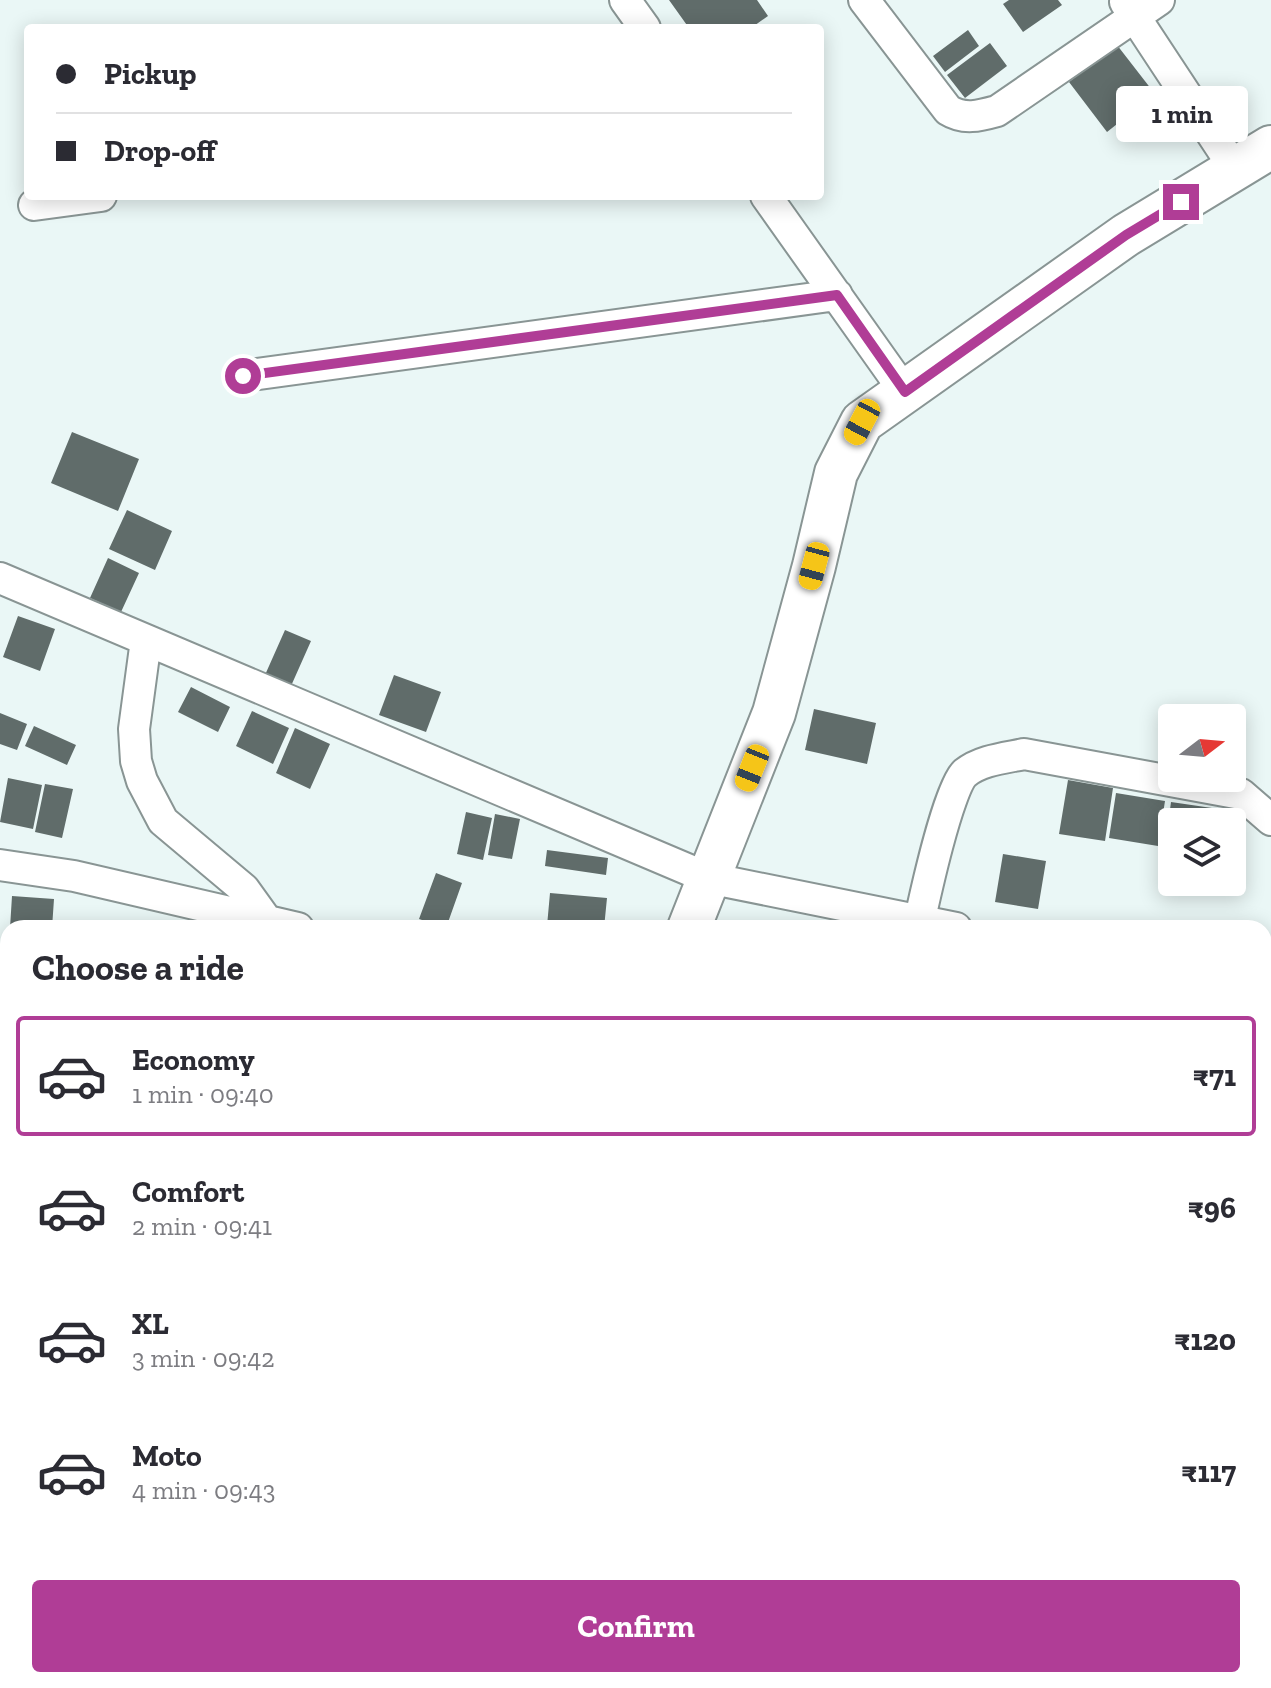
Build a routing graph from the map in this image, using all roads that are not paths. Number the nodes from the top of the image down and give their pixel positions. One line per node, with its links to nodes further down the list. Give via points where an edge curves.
1 (625, 0): 4 (street)
2 (864, 0): 3 (street, via 948,110 959,117 997,111)
3 (1139, 5): 6 (street)
4 (642, 24)
5 (1271, 147): 6 (street)
6 (1235, 169): 12 (street, via 1126,235)
7 (71, 200): 9 (street)
8 (769, 200): 10 (street)
9 (34, 205)
10 (837, 295): 11 (street); 12 (street)
11 (243, 376)
12 (905, 392): 17 (street, via 862,422 836,473 774,713)
13 (0, 578): 14 (street)
14 (146, 640): 17 (street); 19 (street, via 134,729 142,781 163,821 244,889)
15 (1271, 820): 22 (street, via 1241,794 1024,754 993,759 964,774 952,796)
16 (0, 865): 18 (street, via 74,876)
17 (708, 878): 20 (street); 21 (street)
18 (263, 920)
19 (266, 920)
20 (692, 920)
21 (896, 920)
22 (919, 920)

